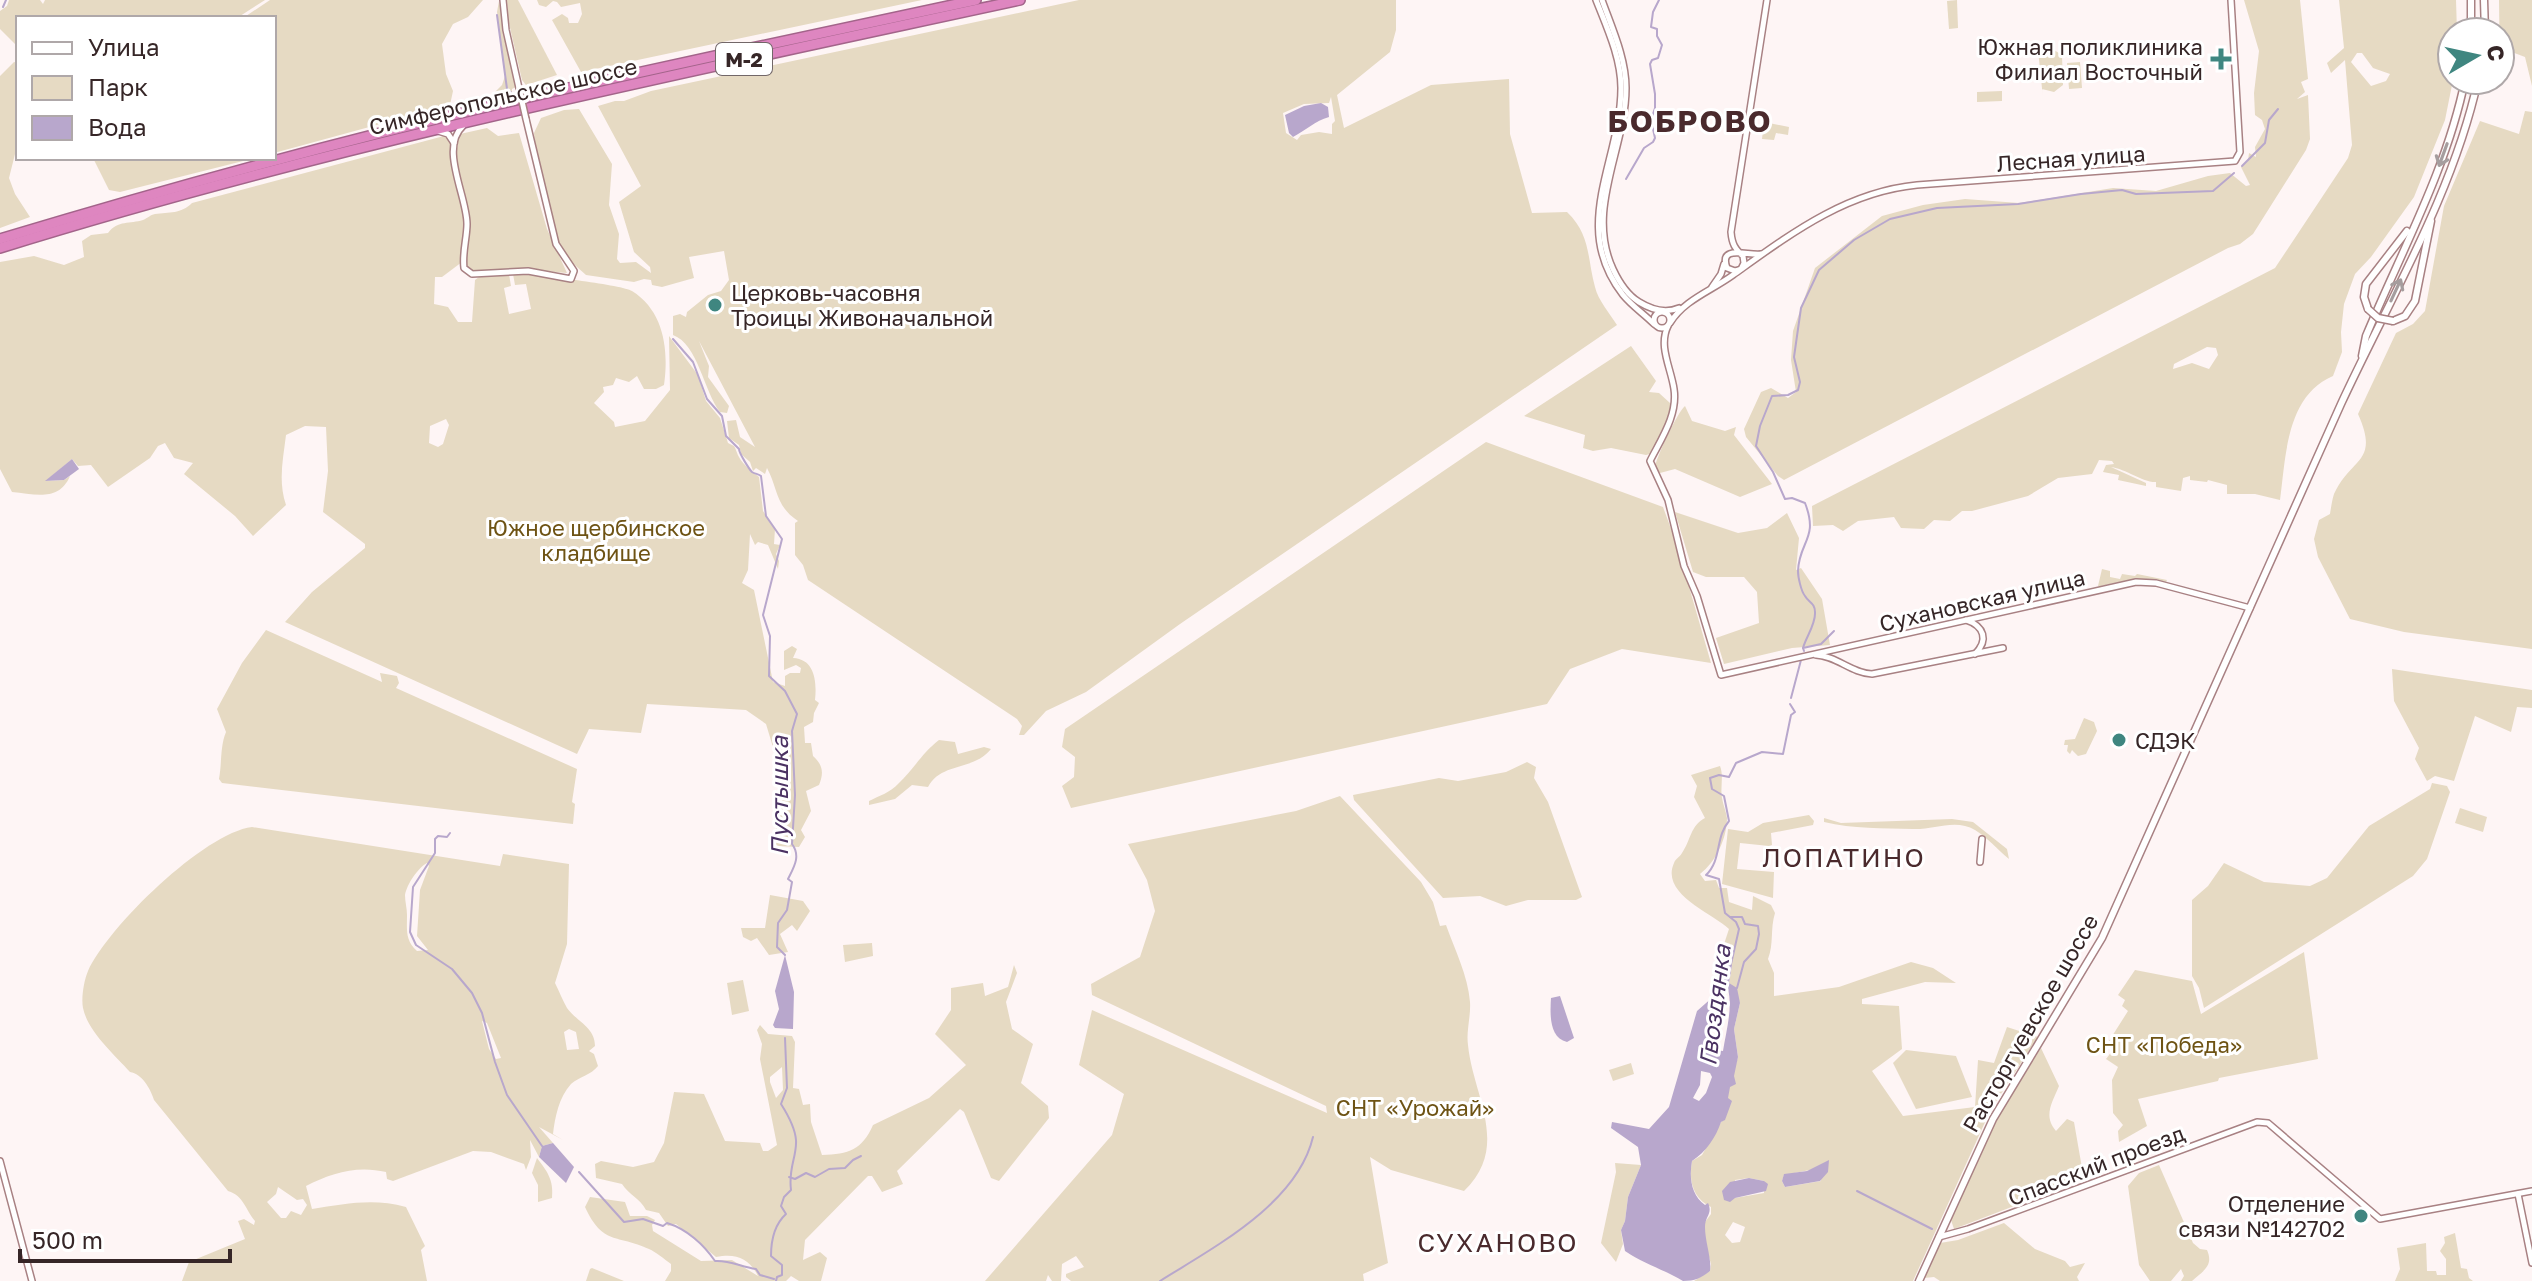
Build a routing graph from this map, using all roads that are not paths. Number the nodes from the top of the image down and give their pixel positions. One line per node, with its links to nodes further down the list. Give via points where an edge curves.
1 (503, 0): 11 (street, bridge, via 556,244 574,271 571,279 528,271 472,274 464,268 467,225)
2 (976, 0): 15 (highway, Симферопольское шоссе / М-2, via 457,115)
3 (1020, 0): 9 (highway, Симферопольское шоссе / М-2)
4 (1767, 0): 14 (street)
5 (2231, 0): 18 (street, Лесная улица, via 2240,152 2235,161 1886,189 1832,209)
6 (1600, 2): 23 (street, via 1626,84 1603,207 1606,247 1630,296); 25 (street, via 1621,84 1598,232 1613,279)
7 (2461, 96): 13 (main road, one-way to 13)
8 (2474, 96): 12 (main road)
9 (468, 122): 10 (highway, Симферопольское шоссе / М-2); 11 (street)
10 (427, 131): 11 (street, via 448,134); 16 (highway, Симферопольское шоссе / М-2)
11 (454, 144)
12 (2433, 210): 13 (main road, bridge, via 2415,301 2405,316 2393,321 2378,318 2368,309 2366,284); 27 (main road, one-way to 12)
13 (2418, 215): 27 (main road, via 2366,336)
14 (1731, 232): 17 (street); 19 (street)
15 (0, 239)
16 (0, 248)
17 (1737, 252): 18 (street); 19 (street); 20 (street, via 1744,259)
18 (1762, 253): 20 (street)
19 (1725, 260): 20 (street, via 1730,270); 21 (street)
20 (1741, 269): 21 (street)
21 (1709, 290): 22 (street)
22 (1684, 306): 23 (street); 24 (street)
23 (1665, 312): 24 (street); 25 (street, via 1655,316)
24 (1669, 324): 25 (street, via 1664,329); 26 (street)
25 (1656, 326): 26 (street)
26 (1664, 340): 33 (street, Сухановская улица, via 1675,389 1669,424 1650,466 1664,489 1721,675)
27 (2361, 360): 28 (main road, Расторгуевское шоссе)
28 (2250, 608): 29 (street, Сухановская улица, via 2142,582); 40 (main road, Расторгуевское шоссе, via 2102,938 1993,1119)
29 (1966, 620): 30 (street, Сухановская улица); 32 (street, via 1983,634 1982,646)
30 (1848, 646): 33 (street, Сухановская улица); 34 (street, via 1839,653)
31 (2003, 648): 32 (street)
32 (1974, 654): 34 (street, via 1872,674)
33 (1803, 656): 34 (street, via 1830,657)
34 (1844, 664)
35 (1982, 839): 36 (street)
36 (1980, 862)
37 (0, 1161): 42 (street)
38 (2532, 1191): 39 (street)
39 (2518, 1194): 40 (street, Спасский проезд, via 2385,1220 2264,1122); 41 (street)
40 (1939, 1237): 43 (main road, Расторгуевское шоссе)
41 (2532, 1263)
42 (32, 1281)
43 (1919, 1281)

